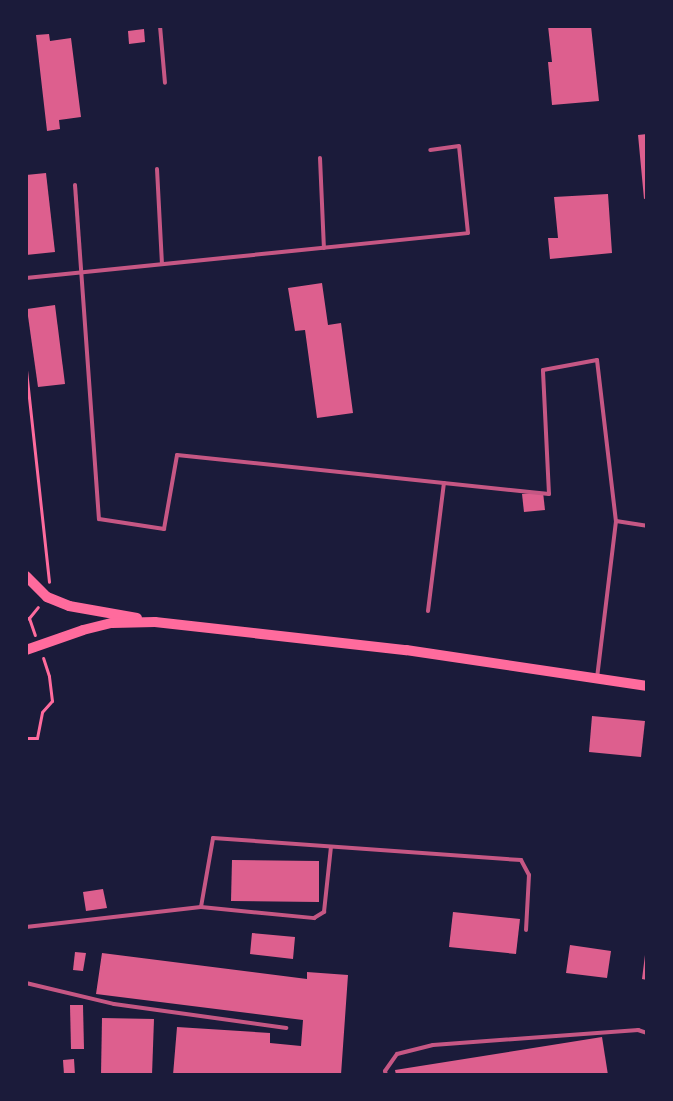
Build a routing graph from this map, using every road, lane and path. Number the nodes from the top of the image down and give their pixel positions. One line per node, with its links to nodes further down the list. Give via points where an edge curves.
1 (160, 26): 2 (lane)
2 (165, 83)
3 (430, 150): 7 (lane, via 459,146 468,233)
4 (320, 158): 7 (lane)
5 (157, 170): 8 (lane)
6 (75, 185): 9 (lane)
7 (324, 248): 8 (lane)
8 (162, 264): 9 (lane)
9 (80, 272): 10 (lane); 12 (lane, via 99,520 164,529 177,455)
10 (26, 278)
11 (26, 370): 16 (path, via 50,575)
12 (444, 483): 13 (lane, via 549,494 543,370 598,360); 17 (lane)
13 (616, 521): 14 (lane); 22 (lane)
14 (647, 526)
15 (26, 576): 16 (main road)
16 (47, 597): 18 (path); 19 (main road, via 69,606)
17 (428, 611)
18 (28, 618): 20 (path)
19 (155, 622): 20 (main road, via 112,624); 22 (main road, via 406,650)
20 (38, 645): 21 (main road); 24 (path, via 49,676 52,701 42,712 37,738)
21 (26, 650)
22 (597, 679): 23 (main road)
23 (647, 686)
24 (26, 738)
25 (331, 847): 26 (lane, via 213,838); 26 (lane, via 324,912 314,918); 28 (lane, via 521,860 529,875)
26 (201, 907): 27 (lane)
27 (26, 927)
28 (526, 930)
29 (26, 983): 30 (lane, via 114,1004)
30 (286, 1028)
31 (647, 1033): 32 (lane, via 638,1030 432,1044 397,1054)
32 (386, 1075)

